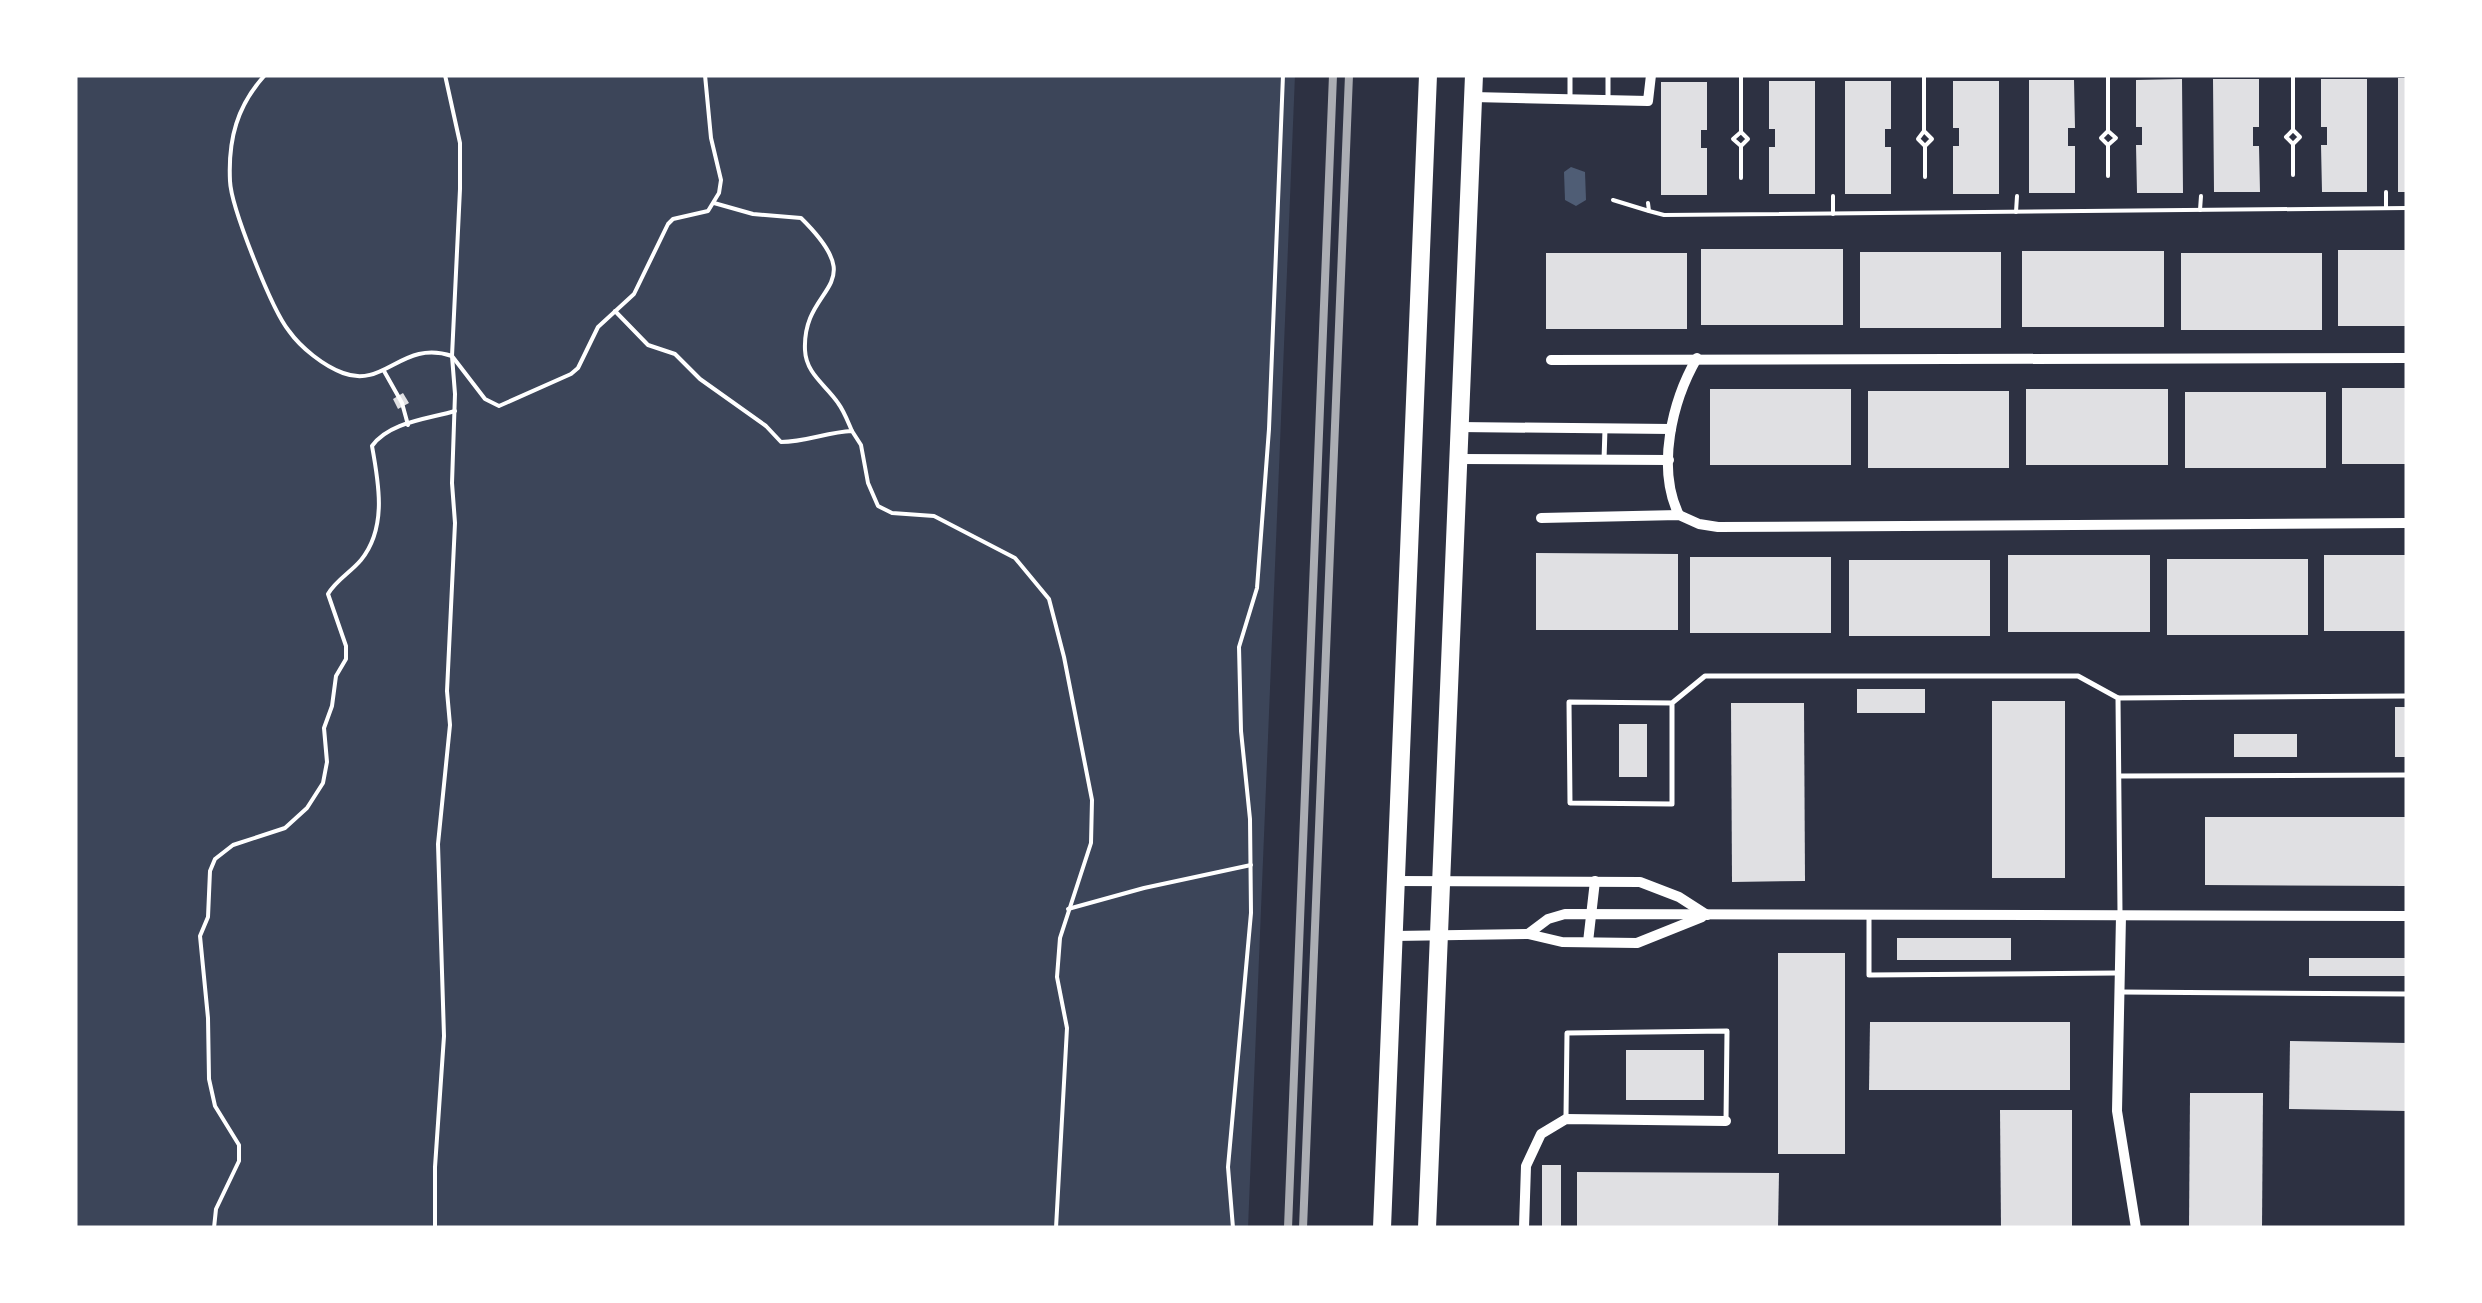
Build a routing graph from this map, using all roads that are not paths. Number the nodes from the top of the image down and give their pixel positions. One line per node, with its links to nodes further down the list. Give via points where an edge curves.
1 (1428, 75): 26 (main road)
2 (1474, 75): 6 (main road)
3 (1570, 75): 7 (lane)
4 (1608, 75): 8 (lane)
5 (1651, 75): 8 (street, via 1648,101)
6 (1473, 96): 7 (street); 12 (main road)
7 (1570, 98): 8 (street)
8 (1608, 99)
9 (1697, 358): 10 (street); 11 (street); 14 (street)
10 (2407, 358)
11 (1551, 360)
12 (1460, 428): 13 (street); 15 (main road)
13 (1605, 429): 14 (street); 16 (lane)
14 (1671, 430): 17 (street)
15 (1458, 459): 16 (street); 27 (main road)
16 (1604, 460): 17 (street)
17 (1669, 460): 18 (street)
18 (1679, 515): 19 (street); 20 (street, via 1718,527)
19 (1542, 518)
20 (2407, 523)
21 (2407, 696): 22 (lane)
22 (2118, 698): 23 (lane, via 2078,676 1704,676); 25 (lane)
23 (1672, 703): 23 (lane, via 1569,702 1570,803 1672,804)
24 (2407, 775): 25 (lane)
25 (2119, 776): 32 (lane)
26 (1396, 881): 27 (street); 35 (main road)
27 (1441, 881): 28 (street); 36 (main road)
28 (1595, 881): 29 (street); 30 (street, via 1640,882)
29 (1591, 914): 30 (street); 34 (street, via 1548,919); 37 (street)
30 (1708, 915): 31 (street); 37 (street, via 1636,943)
31 (1868, 916): 32 (street); 38 (lane, via 1869,975)
32 (2120, 916): 33 (street); 38 (street)
33 (2407, 916)
34 (1528, 934): 36 (street); 37 (street)
35 (1394, 936): 36 (street); 43 (main road)
36 (1439, 937): 44 (main road)
37 (1588, 942)
38 (2118, 973): 39 (street)
39 (2118, 992): 40 (lane); 46 (street, via 2117,1111)
40 (2407, 994)
41 (1566, 1119): 42 (street); 42 (lane, via 1568,1033 1727,1032); 45 (street, via 1542,1134 1526,1166)
42 (1726, 1121)
43 (1382, 1228)
44 (1427, 1228)
45 (1524, 1228)
46 (2136, 1228)

